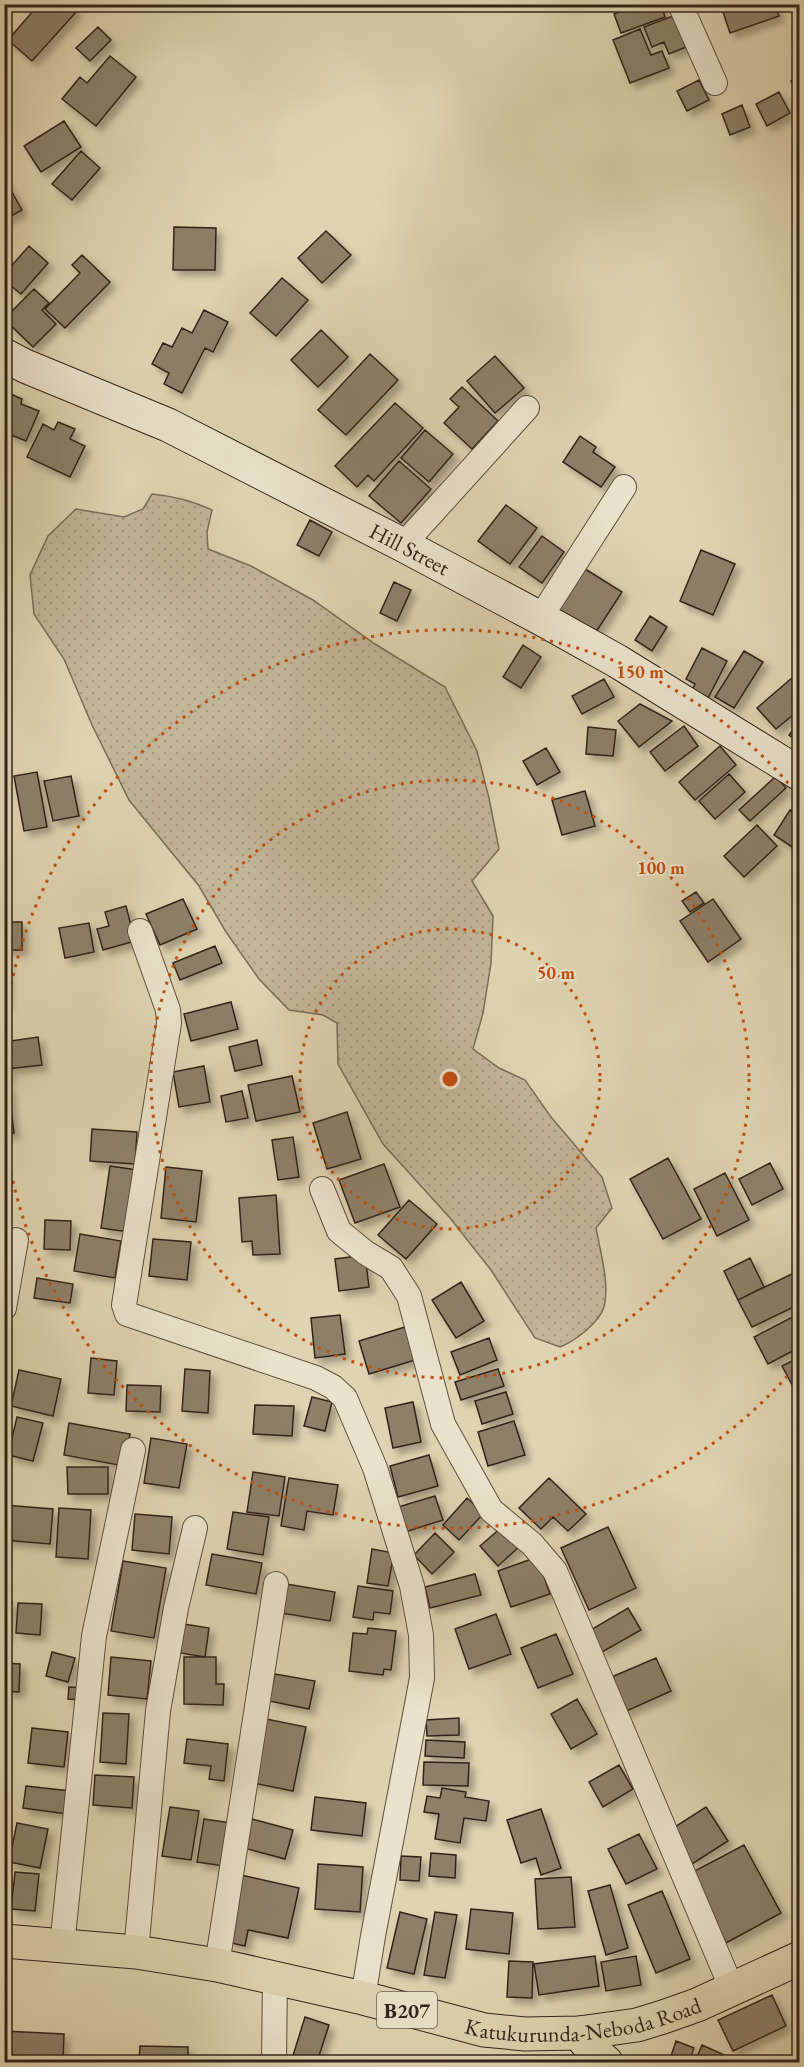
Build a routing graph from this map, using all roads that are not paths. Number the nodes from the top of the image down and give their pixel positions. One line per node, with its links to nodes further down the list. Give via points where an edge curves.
1 (680, 4): 2 (street)
2 (715, 83)
3 (4, 355): 6 (main road, Hill Street, via 168,425)
4 (527, 408): 6 (street)
5 (624, 487): 7 (street)
6 (403, 545): 7 (main road, Hill Street)
7 (540, 618): 8 (main road, Hill Street)
8 (800, 774)
9 (140, 931): 23 (street, via 169,1023 124,1305 127,1314 316,1378 345,1398 375,1468 412,1586 421,1635 422,1678)
10 (322, 1190): 22 (street, via 339,1231 391,1268 409,1296 443,1424 491,1510 532,1544 555,1571)
11 (16, 1240): 12 (street)
12 (4, 1308)
13 (133, 1450): 17 (street, via 94,1636)
14 (195, 1528): 18 (street, via 158,1712)
15 (276, 1584): 20 (street)
16 (4, 1941): 17 (main road, Katukurunda-Neboda Road / B207)
17 (62, 1946): 18 (main road, Katukurunda-Neboda Road / B207)
18 (136, 1952): 20 (main road, Katukurunda-Neboda Road / B207)
19 (800, 1958): 22 (main road, Katukurunda-Neboda Road / B207)
20 (217, 1965): 21 (main road, Katukurunda-Neboda Road / B207)
21 (275, 1977): 23 (main road, Katukurunda-Neboda Road / B207); 25 (street)
22 (732, 1989): 24 (main road, Katukurunda-Neboda Road / B207, via 663,2018)
23 (363, 1998): 24 (main road, Katukurunda-Neboda Road / B207, via 484,2030)
24 (579, 2033): 26 (main road)
25 (274, 2062)
26 (606, 2062)

